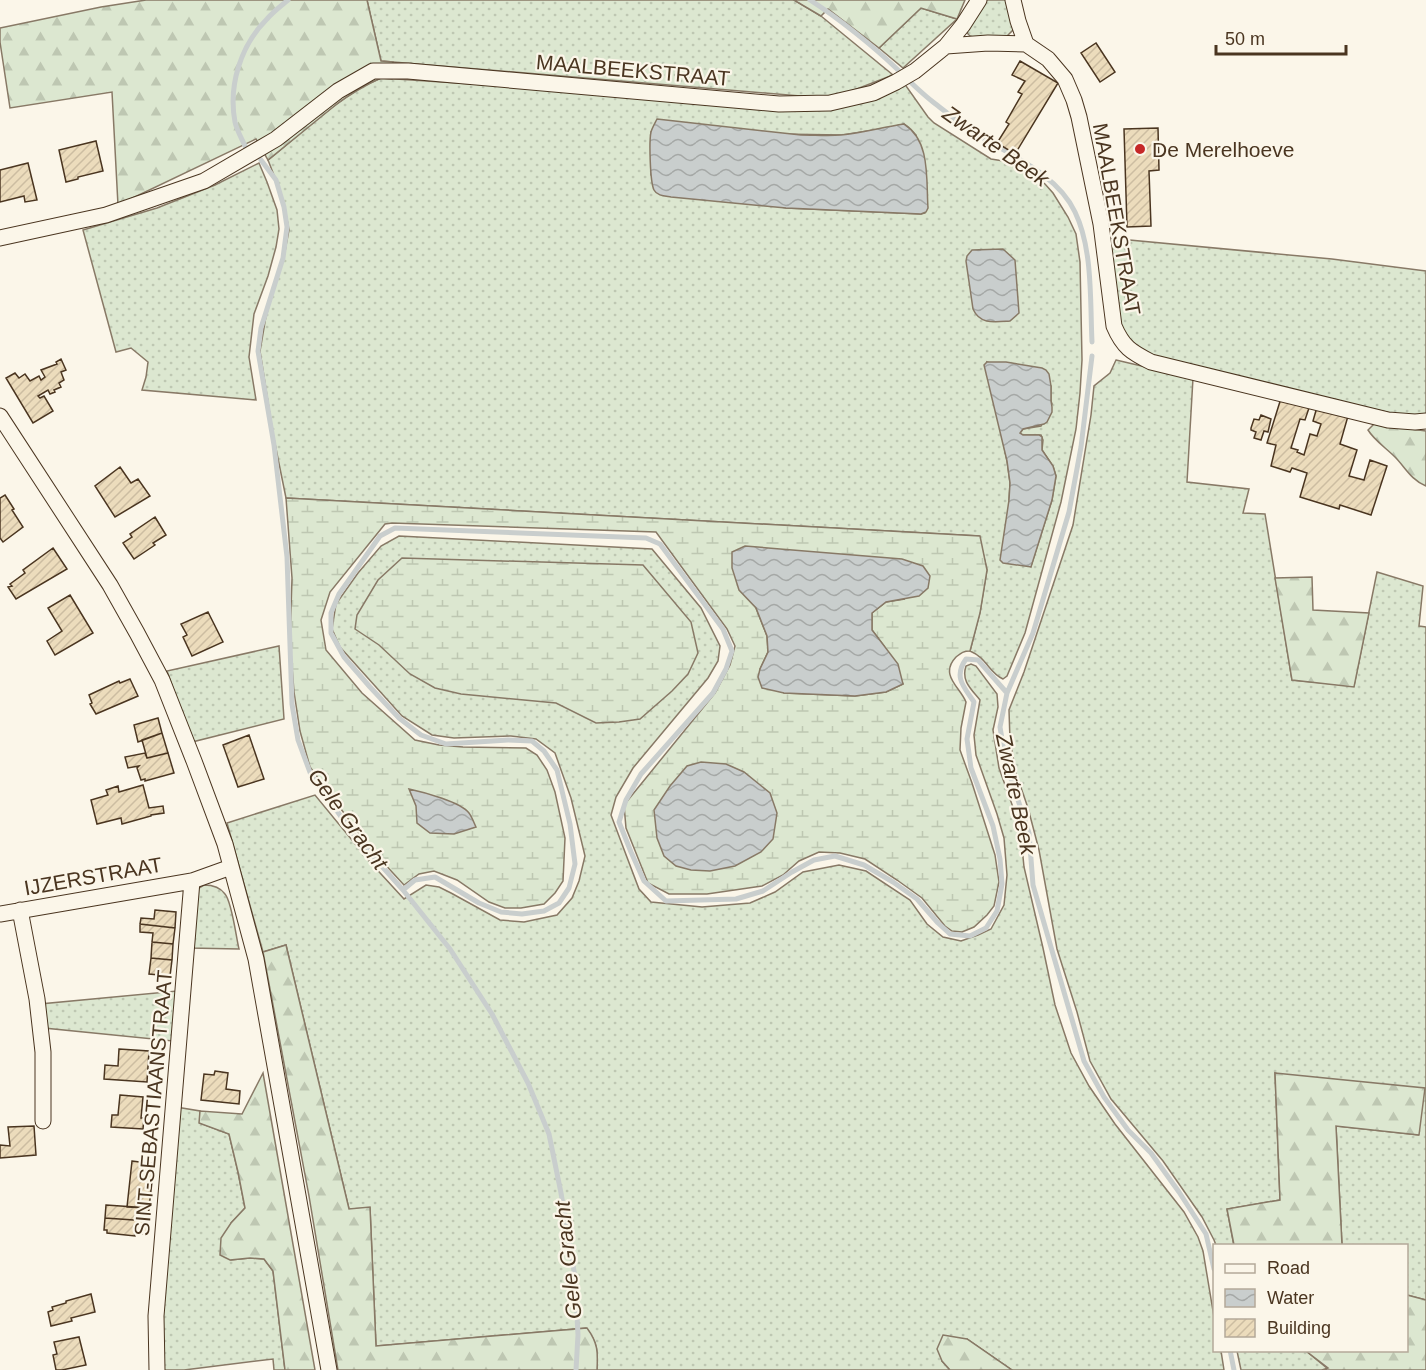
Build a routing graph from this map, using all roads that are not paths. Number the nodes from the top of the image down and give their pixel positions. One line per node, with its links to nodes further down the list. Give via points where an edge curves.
1 (979, 0): 4 (street, MAALBEEKSTRAAT)
2 (1013, 0): 3 (street)
3 (1026, 44): 4 (street); 7 (street, MAALBEEKSTRAAT, via 1058,69 1074,100 1101,224 1114,326 1133,353 1151,362 1388,420)
4 (946, 46): 5 (street, MAALBEEKSTRAAT, via 896,82 873,93 830,103 779,104 373,71 338,91 276,140 204,181 106,216)
5 (0, 238)
6 (0, 416): 8 (street, via 110,585 162,681)
7 (1426, 421)
8 (231, 867): 9 (street); 14 (street, via 256,959)
9 (192, 881): 10 (street, IJZERSTRAAT); 13 (street, SINT-SEBASTIAANSTRAAT, via 156,1316)
10 (20, 910): 11 (street, IJZERSTRAAT); 12 (street, via 43,1052)
11 (0, 914)
12 (43, 1121)
13 (157, 1370)
14 (329, 1370)

